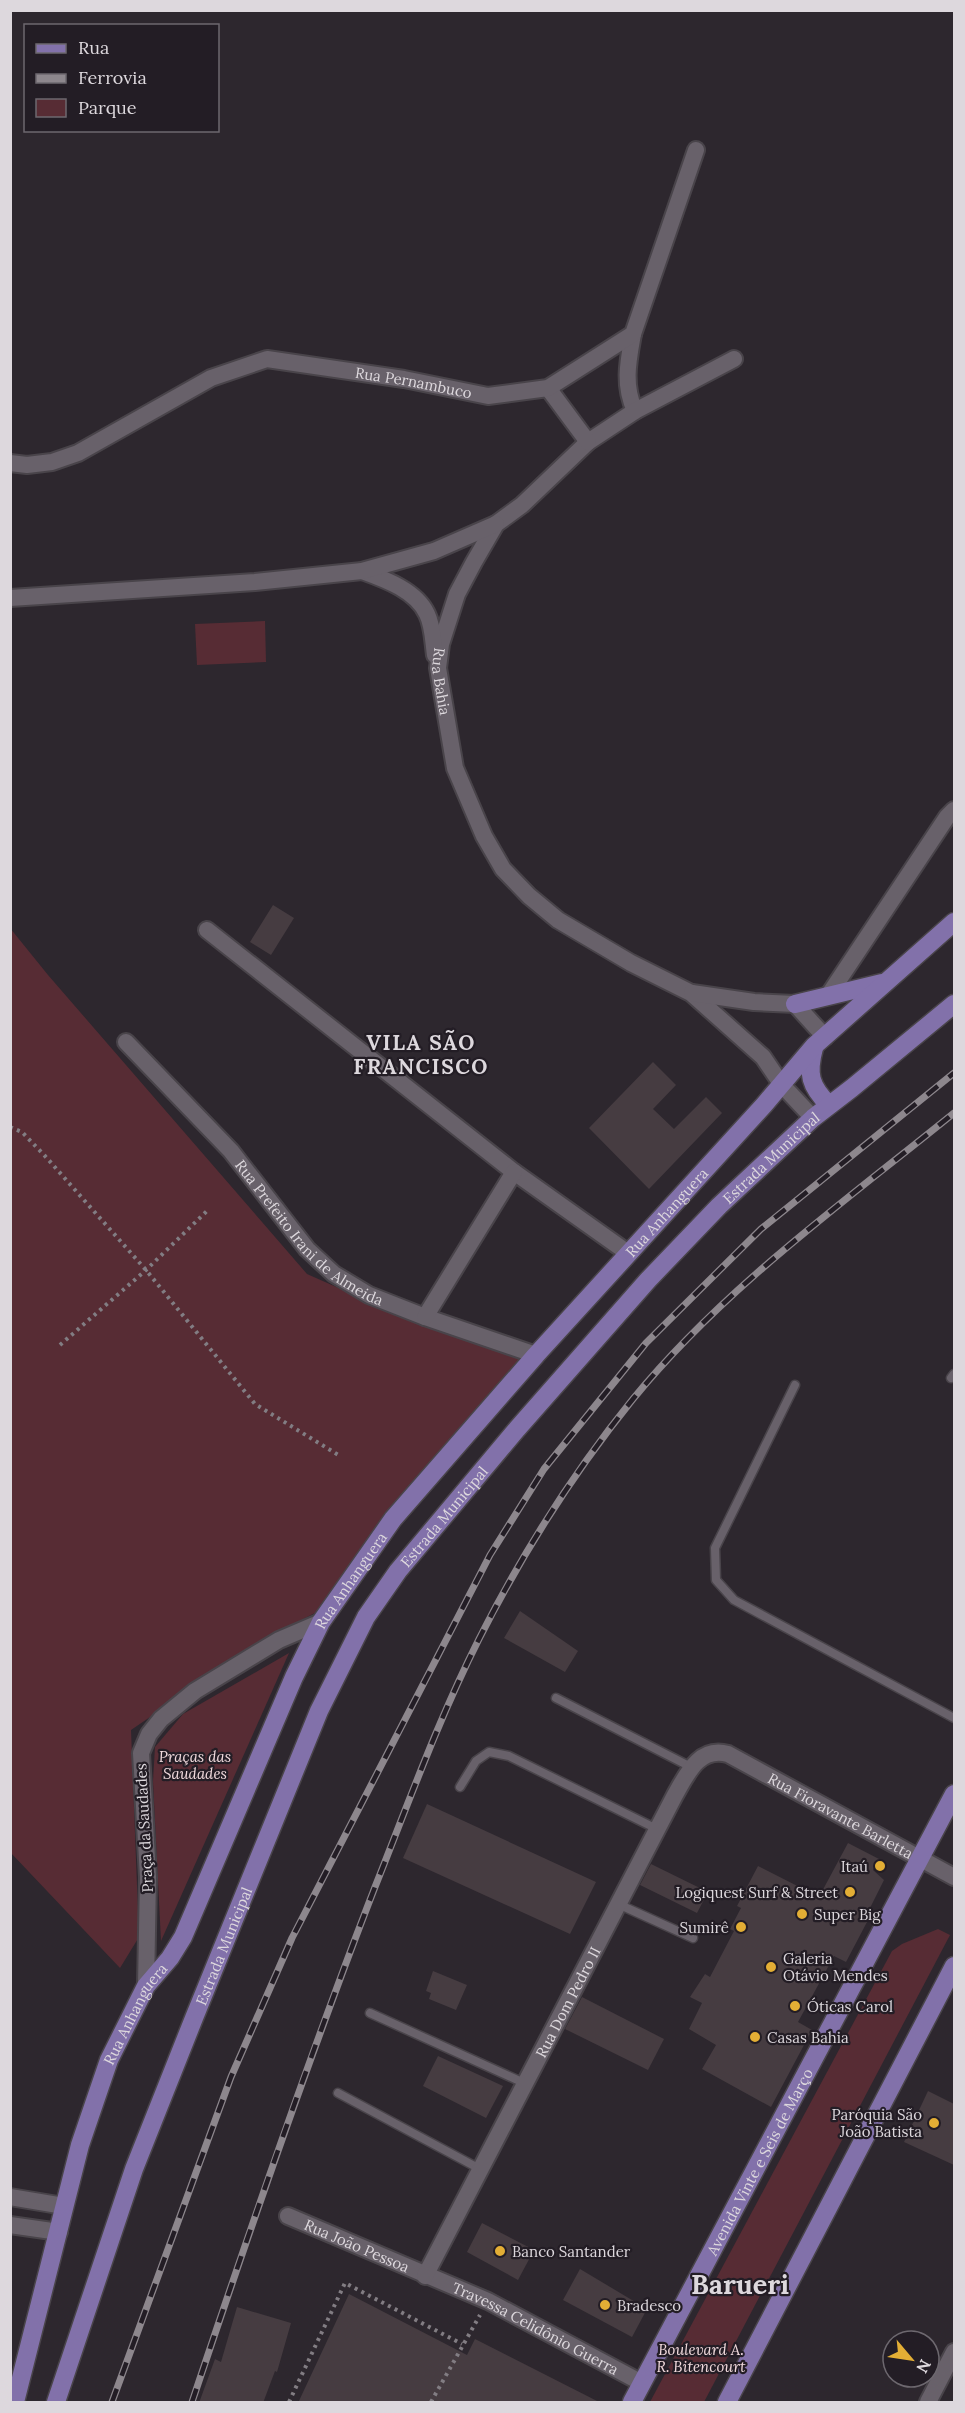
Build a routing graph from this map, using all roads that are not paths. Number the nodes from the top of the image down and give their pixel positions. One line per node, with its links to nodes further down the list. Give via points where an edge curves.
1 (696, 150): 2 (street)
2 (633, 334): 4 (street, Rua Pernambuco); 5 (street, via 627,384)
3 (734, 359): 5 (street, Rua Bahia)
4 (548, 388): 6 (street); 7 (street, Rua Pernambuco, via 488,396 267,359 211,378 78,453 44,463)
5 (635, 411): 6 (street, Rua Bahia)
6 (588, 442): 8 (street, Rua Bahia, via 522,506)
7 (10, 463)
8 (496, 524): 9 (street, via 434,551); 11 (street, Rua Bahia, via 457,594 441,644)
9 (362, 570): 10 (street, via 255,582); 11 (street, via 396,585 419,603 430,622)
10 (10, 598)
11 (438, 668): 17 (street, Rua Bahia, via 455,768 503,869 558,920)
12 (954, 810): 18 (street)
13 (954, 922): 15 (main road, Rua Anhanguera)
14 (207, 930): 27 (street)
15 (884, 983): 18 (main road); 23 (main road, Rua Anhanguera)
16 (954, 991): 21 (main road, via 933,1008)
17 (691, 993): 19 (street); 24 (street, via 763,1057)
18 (828, 996): 19 (main road)
19 (795, 1004): 23 (street)
20 (954, 1004): 21 (main road, Estrada Municipal)
21 (913, 1037): 25 (main road, Estrada Municipal)
22 (126, 1042): 29 (street, Rua Prefeito Irani de Almeida, via 231,1151 314,1256 334,1274 369,1295)
23 (820, 1042): 24 (main road, Rua Anhanguera); 25 (main road, via 809,1066 813,1088)
24 (782, 1085): 26 (street); 28 (main road, Rua Anhanguera)
25 (829, 1105): 26 (main road, Estrada Municipal)
26 (813, 1118): 59 (main road, Estrada Municipal, via 719,1206 640,1289 443,1516 366,1617 299,1757 134,2169)
27 (514, 1172): 28 (street); 29 (street)
28 (628, 1253): 30 (main road, Rua Anhanguera)
29 (425, 1317): 30 (street, Rua Prefeito Irani de Almeida)
30 (536, 1355): 32 (main road, Rua Anhanguera, via 393,1519)
31 (795, 1385): 34 (lane, via 715,1548 716,1580 734,1600)
32 (321, 1622): 45 (main road, Rua Anhanguera, via 195,1912 170,1958); 45 (street, Praça da Saudades, via 279,1640 195,1691 148,1734 141,1753 148,1877)
33 (556, 1698): 36 (lane)
34 (954, 1718)
35 (728, 1754): 36 (street, Rua Dom Pedro II, via 717,1751 704,1755); 40 (street, Rua Fioravante Barletta)
36 (691, 1767): 39 (street, Rua Dom Pedro II)
37 (460, 1787): 39 (lane, via 476,1761 489,1752 509,1756)
38 (954, 1794): 40 (main road, Avenida Vinte e Seis de Março)
39 (657, 1829): 42 (street, Rua Dom Pedro II)
40 (921, 1858): 41 (street, Rua Fioravante Barletta); 57 (main road, Avenida Vinte e Seis de Março)
41 (954, 1877)
42 (617, 1904): 43 (lane); 47 (street, Rua Dom Pedro II)
43 (693, 1938)
44 (954, 1966): 61 (main road)
45 (146, 1986): 51 (main road, Rua Anhanguera, via 109,2060 86,2124)
46 (370, 2013): 47 (lane)
47 (524, 2084): 49 (street, Rua Dom Pedro II)
48 (338, 2093): 49 (lane)
49 (480, 2169): 55 (street, Rua Dom Pedro II)
50 (10, 2197): 51 (street)
51 (64, 2206): 54 (main road, Rua Anhanguera)
52 (288, 2216): 55 (street, Rua João Pessoa)
53 (10, 2225): 54 (street)
54 (59, 2232): 58 (main road, Rua Anhanguera)
55 (425, 2276): 57 (street, Travessa Celidônio Guerra, via 488,2301)
56 (954, 2353): 62 (street)
57 (642, 2383): 60 (main road, Avenida Vinte e Seis de Março)
58 (15, 2403)
59 (56, 2403)
60 (632, 2403)
61 (727, 2403)
62 (928, 2403)

